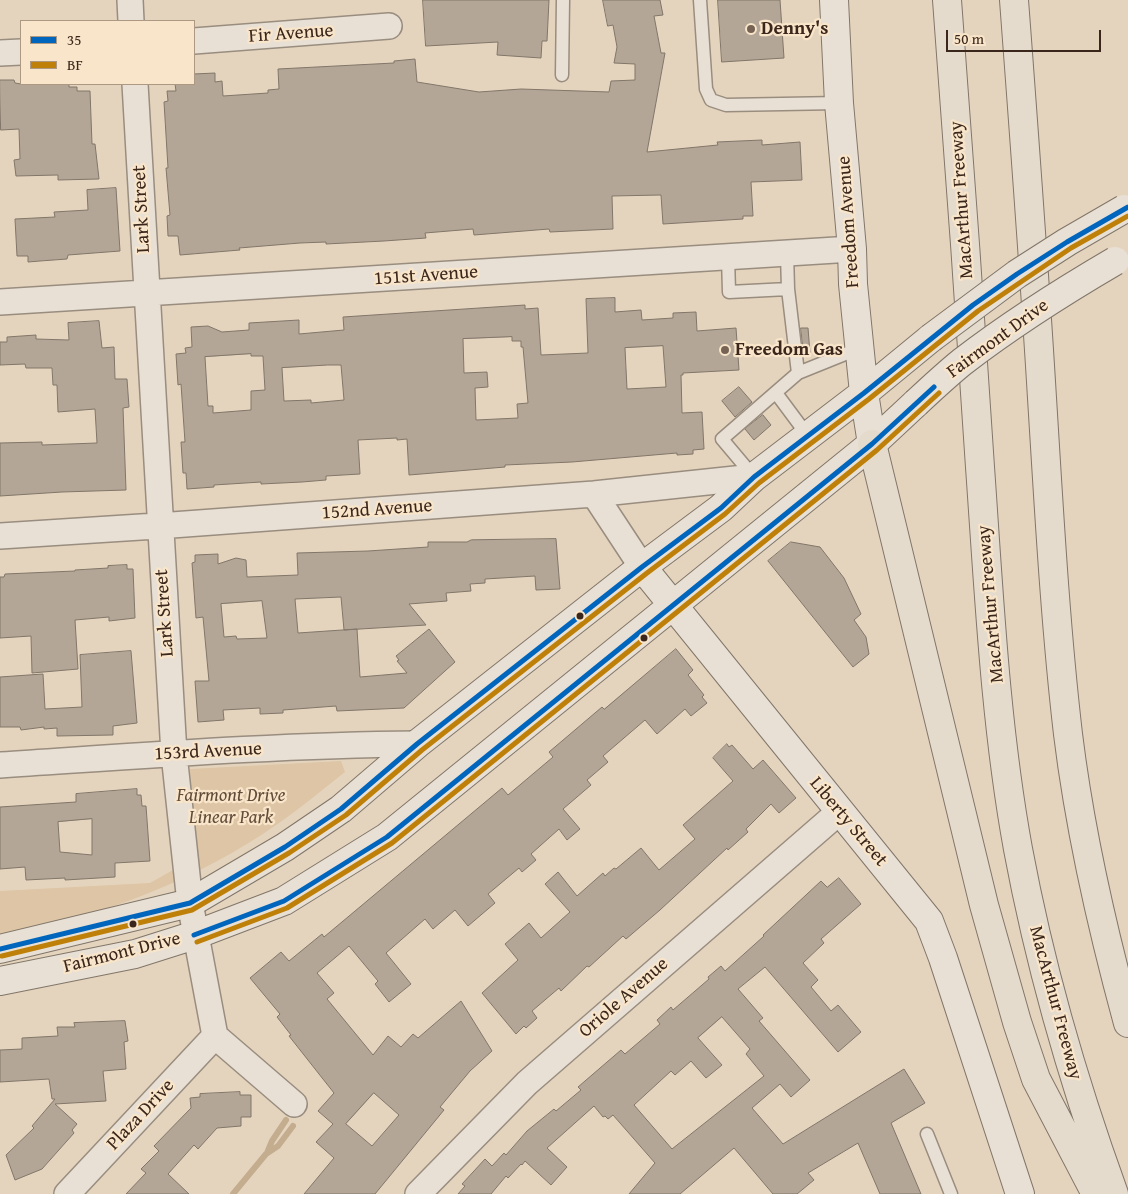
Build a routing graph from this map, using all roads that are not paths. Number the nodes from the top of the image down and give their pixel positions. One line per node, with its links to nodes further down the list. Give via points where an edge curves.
1 (130, 0): 7 (street)
2 (563, 0): 12 (lane)
3 (700, 0): 14 (lane, via 706,89 711,100 726,105)
4 (834, 0): 14 (main road, Freedom Avenue)
5 (947, 0): 52 (highway, MacArthur Freeway, via 989,598 1003,742 1018,846 1038,947 1063,1040)
6 (1014, 0): 43 (highway, via 1068,736 1102,923)
7 (132, 20)
8 (389, 26): 9 (street, Fir Avenue)
9 (195, 41)
10 (20, 52): 11 (street)
11 (0, 53)
12 (562, 75)
13 (135, 85): 21 (street, Lark Street)
14 (839, 103): 16 (main road, Freedom Avenue)
15 (1126, 208): 26 (main road, Fairmont Drive, bridge, via 1017,274)
16 (852, 249): 17 (street, 151st Avenue); 23 (main road, Freedom Avenue)
17 (787, 253): 18 (street, 151st Avenue); 20 (lane)
18 (728, 257): 20 (lane, via 729,292); 21 (street, 151st Avenue)
19 (1121, 257): 28 (main road, Fairmont Drive, bridge, via 1007,329 960,364)
20 (788, 290): 24 (lane)
21 (146, 293): 22 (street, 151st Avenue); 31 (street, Lark Street)
22 (0, 302)
23 (860, 348): 24 (lane); 26 (main road, Freedom Avenue)
24 (798, 373): 25 (lane)
25 (776, 393): 27 (lane); 29 (lane, via 722,439)
26 (864, 393): 27 (main road, Fairmont Drive); 28 (main road, Freedom Avenue)
27 (808, 436): 29 (main road, Fairmont Drive)
28 (872, 444): 34 (main road, Fairmont Drive); 51 (highway, via 984,905 1017,1022 1036,1079)
29 (754, 478): 30 (street, 152nd Avenue); 33 (main road, Fairmont Drive, via 721,508)
30 (594, 494): 31 (street, 152nd Avenue); 33 (street, Liberty Street)
31 (160, 526): 32 (street, 152nd Avenue); 36 (street, Lark Street)
32 (0, 536)
33 (642, 567): 34 (main road, Liberty Street); 35 (main road, Fairmont Drive)
34 (673, 606): 38 (main road, Liberty Street); 40 (main road, Fairmont Drive, via 387,837 284,901)
35 (417, 744): 36 (street, 153rd Avenue); 39 (main road, Fairmont Drive, via 341,809 285,847)
36 (174, 754): 37 (street, 153rd Avenue); 39 (street, Lark Street)
37 (0, 765)
38 (839, 812): 48 (street, Oriole Avenue, via 527,1083); 50 (main road, Liberty Street, via 929,921)
39 (190, 903): 40 (street, Lark Street); 41 (main road, Fairmont Drive)
40 (195, 935): 42 (main road, Fairmont Drive, via 135,954); 44 (street, Lark Street)
41 (0, 949)
42 (0, 981)
43 (1128, 1023)
44 (215, 1036): 45 (street); 47 (street, Plaza Drive)
45 (294, 1104)
46 (927, 1134): 49 (lane)
47 (67, 1194)
48 (418, 1194)
49 (951, 1194)
50 (1020, 1194)
51 (1096, 1194)
52 (1114, 1194)

